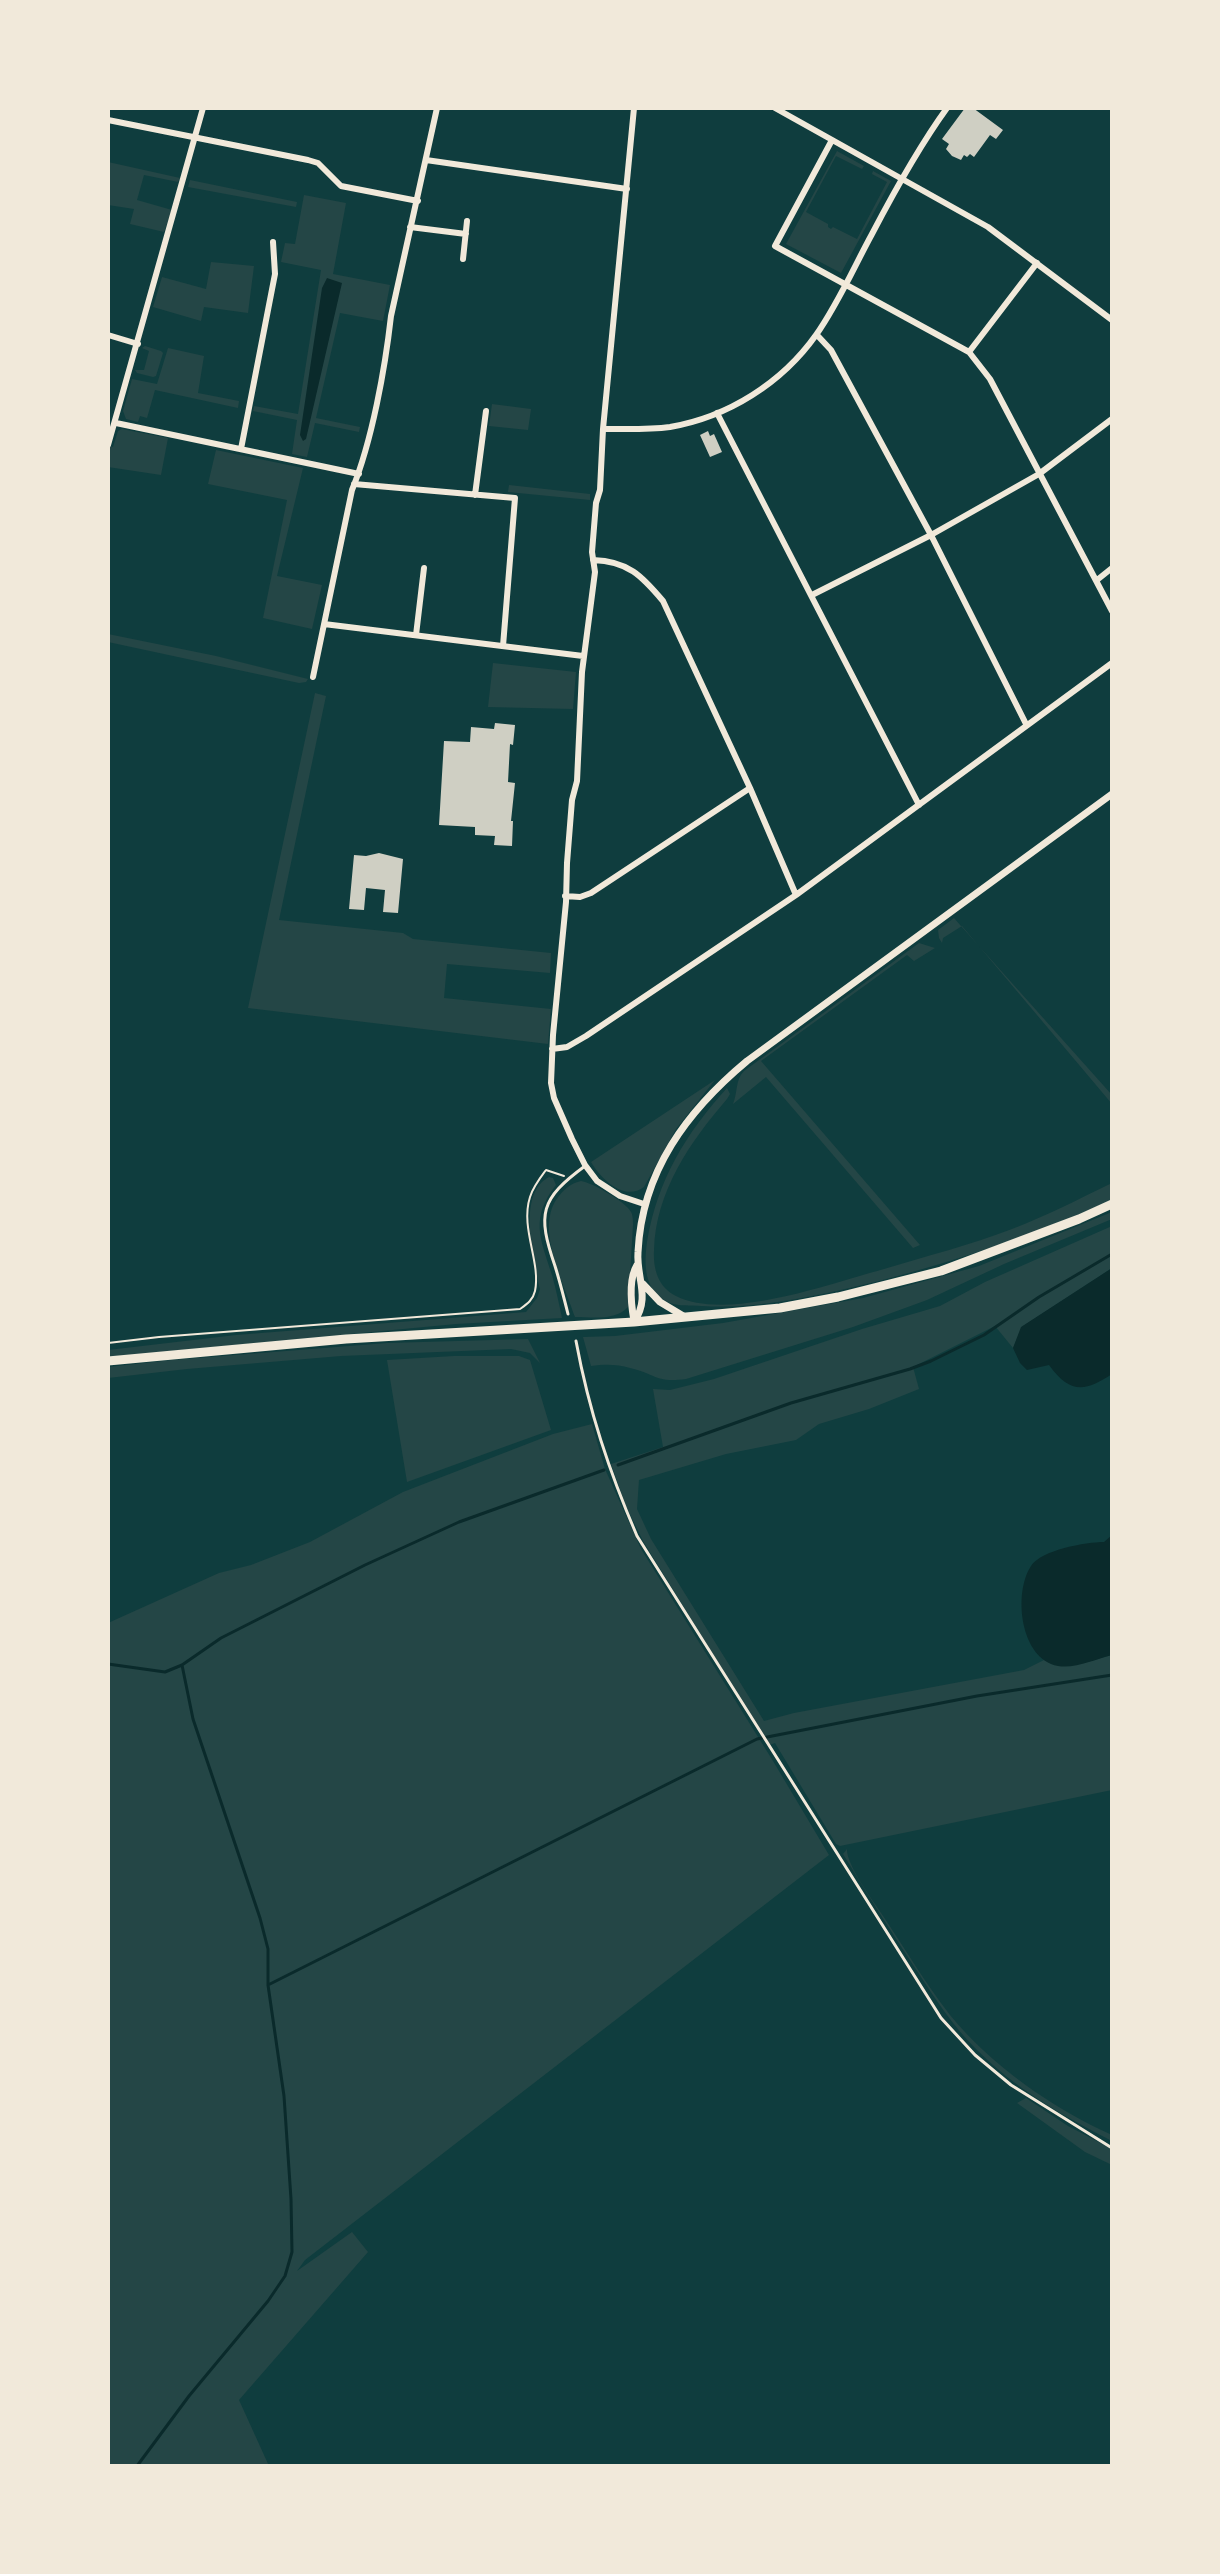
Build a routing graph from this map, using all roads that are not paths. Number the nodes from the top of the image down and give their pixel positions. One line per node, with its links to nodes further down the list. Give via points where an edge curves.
1 (203, 108): 7 (street)
2 (437, 108): 9 (street)
3 (634, 108): 11 (street)
4 (775, 108): 8 (street)
5 (947, 108): 10 (street)
6 (108, 120): 7 (street)
7 (195, 137): 12 (street, via 308,160 341,186); 23 (street)
8 (832, 140): 10 (street); 19 (street, via 775,246)
9 (426, 160): 11 (street); 12 (street)
10 (902, 178): 18 (street, via 988,227); 19 (street)
11 (627, 189): 29 (street)
12 (418, 201): 14 (street)
13 (467, 221): 15 (street)
14 (410, 227): 15 (street); 32 (street)
15 (466, 234): 17 (street)
16 (273, 242): 31 (street, via 275,274)
17 (463, 259)
18 (1037, 263): 20 (street); 24 (street)
19 (845, 284): 22 (street); 24 (street)
20 (1112, 320)
21 (108, 335): 23 (street)
22 (817, 335): 26 (street, via 756,393); 36 (street, via 831,350)
23 (138, 344): 28 (street)
24 (969, 352): 33 (street, via 990,379)
25 (486, 411): 35 (street)
26 (717, 413): 29 (street, via 669,427); 41 (street)
27 (1112, 419): 33 (street)
28 (116, 423): 30 (street); 31 (street)
29 (603, 429): 37 (street)
30 (108, 445)
31 (241, 449): 32 (street)
32 (359, 474): 34 (street)
33 (1039, 474): 36 (street); 40 (street)
34 (354, 484): 35 (street); 43 (street)
35 (475, 495): 45 (street, via 515,498)
36 (931, 535): 41 (street); 49 (street)
37 (593, 560): 46 (street); 50 (street, via 627,566 663,601)
38 (424, 568): 44 (street)
39 (1112, 568): 40 (street)
40 (1097, 580): 42 (street)
41 (812, 595): 52 (street)
42 (1112, 611)
43 (324, 624): 44 (street); 48 (street)
44 (416, 635): 45 (street)
45 (503, 646): 46 (street)
46 (583, 656): 54 (street)
47 (1112, 663): 49 (street)
48 (313, 677)
49 (1026, 724): 52 (street)
50 (750, 788): 53 (street); 54 (street, via 591,893)
51 (1112, 794): 57 (street, via 724,1080 684,1124)
52 (919, 805): 53 (street)
53 (796, 895): 55 (street, via 586,1036)
54 (565, 896): 55 (street)
55 (552, 1049): 56 (street, via 554,1098)
56 (585, 1165): 57 (street, via 608,1189); 61 (lane, via 550,1199 543,1227)
57 (644, 1204): 59 (street)
58 (1112, 1204): 62 (main road, via 941,1271 780,1308)
59 (637, 1265): 60 (street); 63 (street, via 632,1273)
60 (642, 1283): 62 (street); 63 (street, via 642,1310)
61 (568, 1314)
62 (685, 1317): 63 (main road)
63 (634, 1322): 65 (main road, via 346,1339)
64 (576, 1341): 66 (lane, via 610,1474 637,1536 941,2018 1011,2085)
65 (108, 1361)
66 (1112, 2148)

